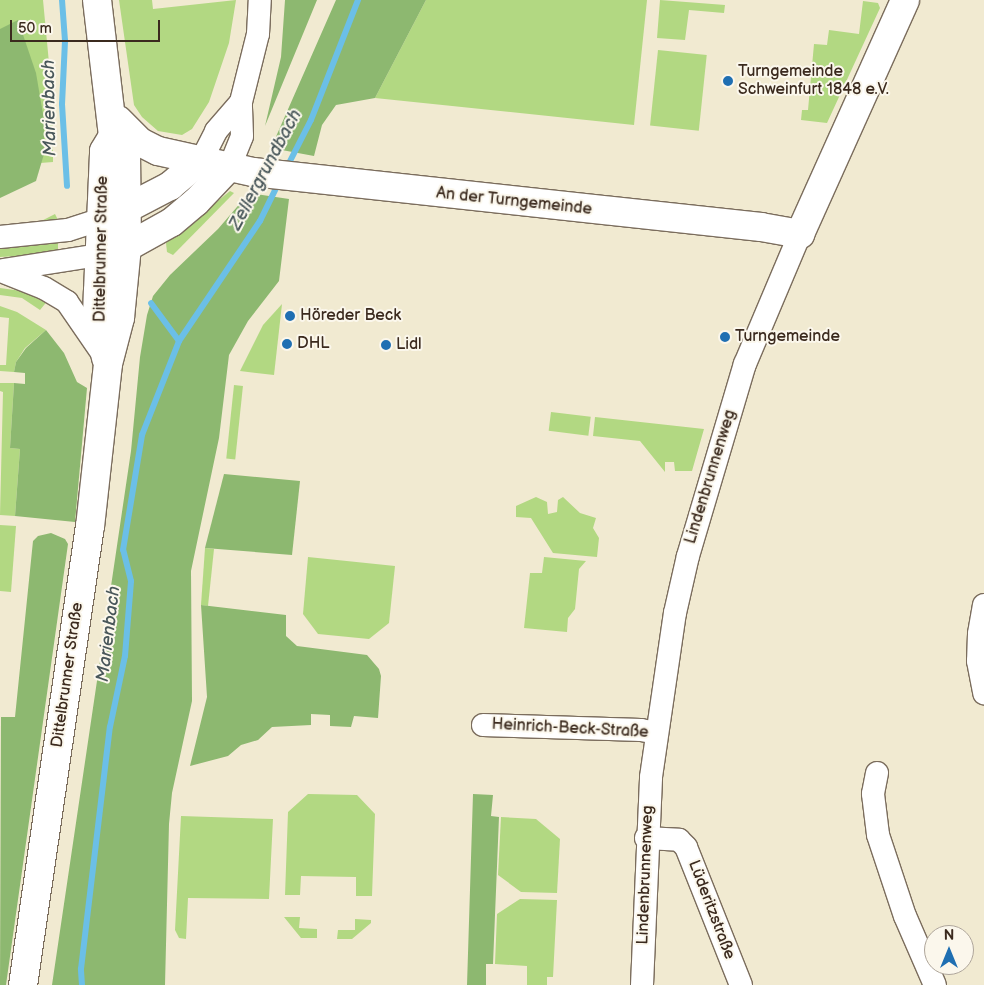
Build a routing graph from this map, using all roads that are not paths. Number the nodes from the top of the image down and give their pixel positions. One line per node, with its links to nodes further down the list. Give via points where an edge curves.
1 (97, 0): 5 (street, Dittelbrunner Straße)
2 (260, 0): 4 (street, via 258,34)
3 (904, 0): 10 (street, Lindenbrunnenweg)
4 (241, 102): 6 (street, via 216,131); 7 (street, via 242,136)
5 (112, 124): 6 (street, An der Turngemeinde, via 150,148); 8 (street, Dittelbrunner Straße, via 126,151); 9 (street, Dittelbrunner Straße, via 104,151)
6 (202, 159): 7 (street, An der Turngemeinde); 8 (street, via 187,175)
7 (230, 166): 10 (street, An der Turngemeinde, via 296,179 761,227); 12 (street, via 172,222)
8 (129, 210): 9 (street); 12 (street, Dittelbrunner Straße)
9 (101, 219): 11 (street, via 68,230); 13 (street, Dittelbrunner Straße)
10 (800, 234): 19 (street, Lindenbrunnenweg, via 746,364 693,538 675,613)
11 (0, 238)
12 (127, 247): 13 (street); 15 (street, Dittelbrunner Straße, via 120,318)
13 (99, 255): 14 (street); 15 (street, Dittelbrunner Straße, via 98,317)
14 (0, 271): 15 (street, via 44,288 67,302 90,331)
15 (108, 364): 22 (street, Dittelbrunner Straße, via 90,527)
16 (984, 605): 17 (street, via 978,634 978,661)
17 (984, 693)
18 (483, 725): 19 (street, Heinrich-Beck-Straße)
19 (656, 733): 21 (street, Lindenbrunnenweg)
20 (877, 773): 25 (street, via 874,794 878,835 902,907)
21 (646, 838): 23 (street, Lindenbrunnenweg); 24 (street, Lüderitzstraße, via 679,840 686,847)
22 (23, 985)
23 (642, 985)
24 (741, 985)
25 (935, 985)

